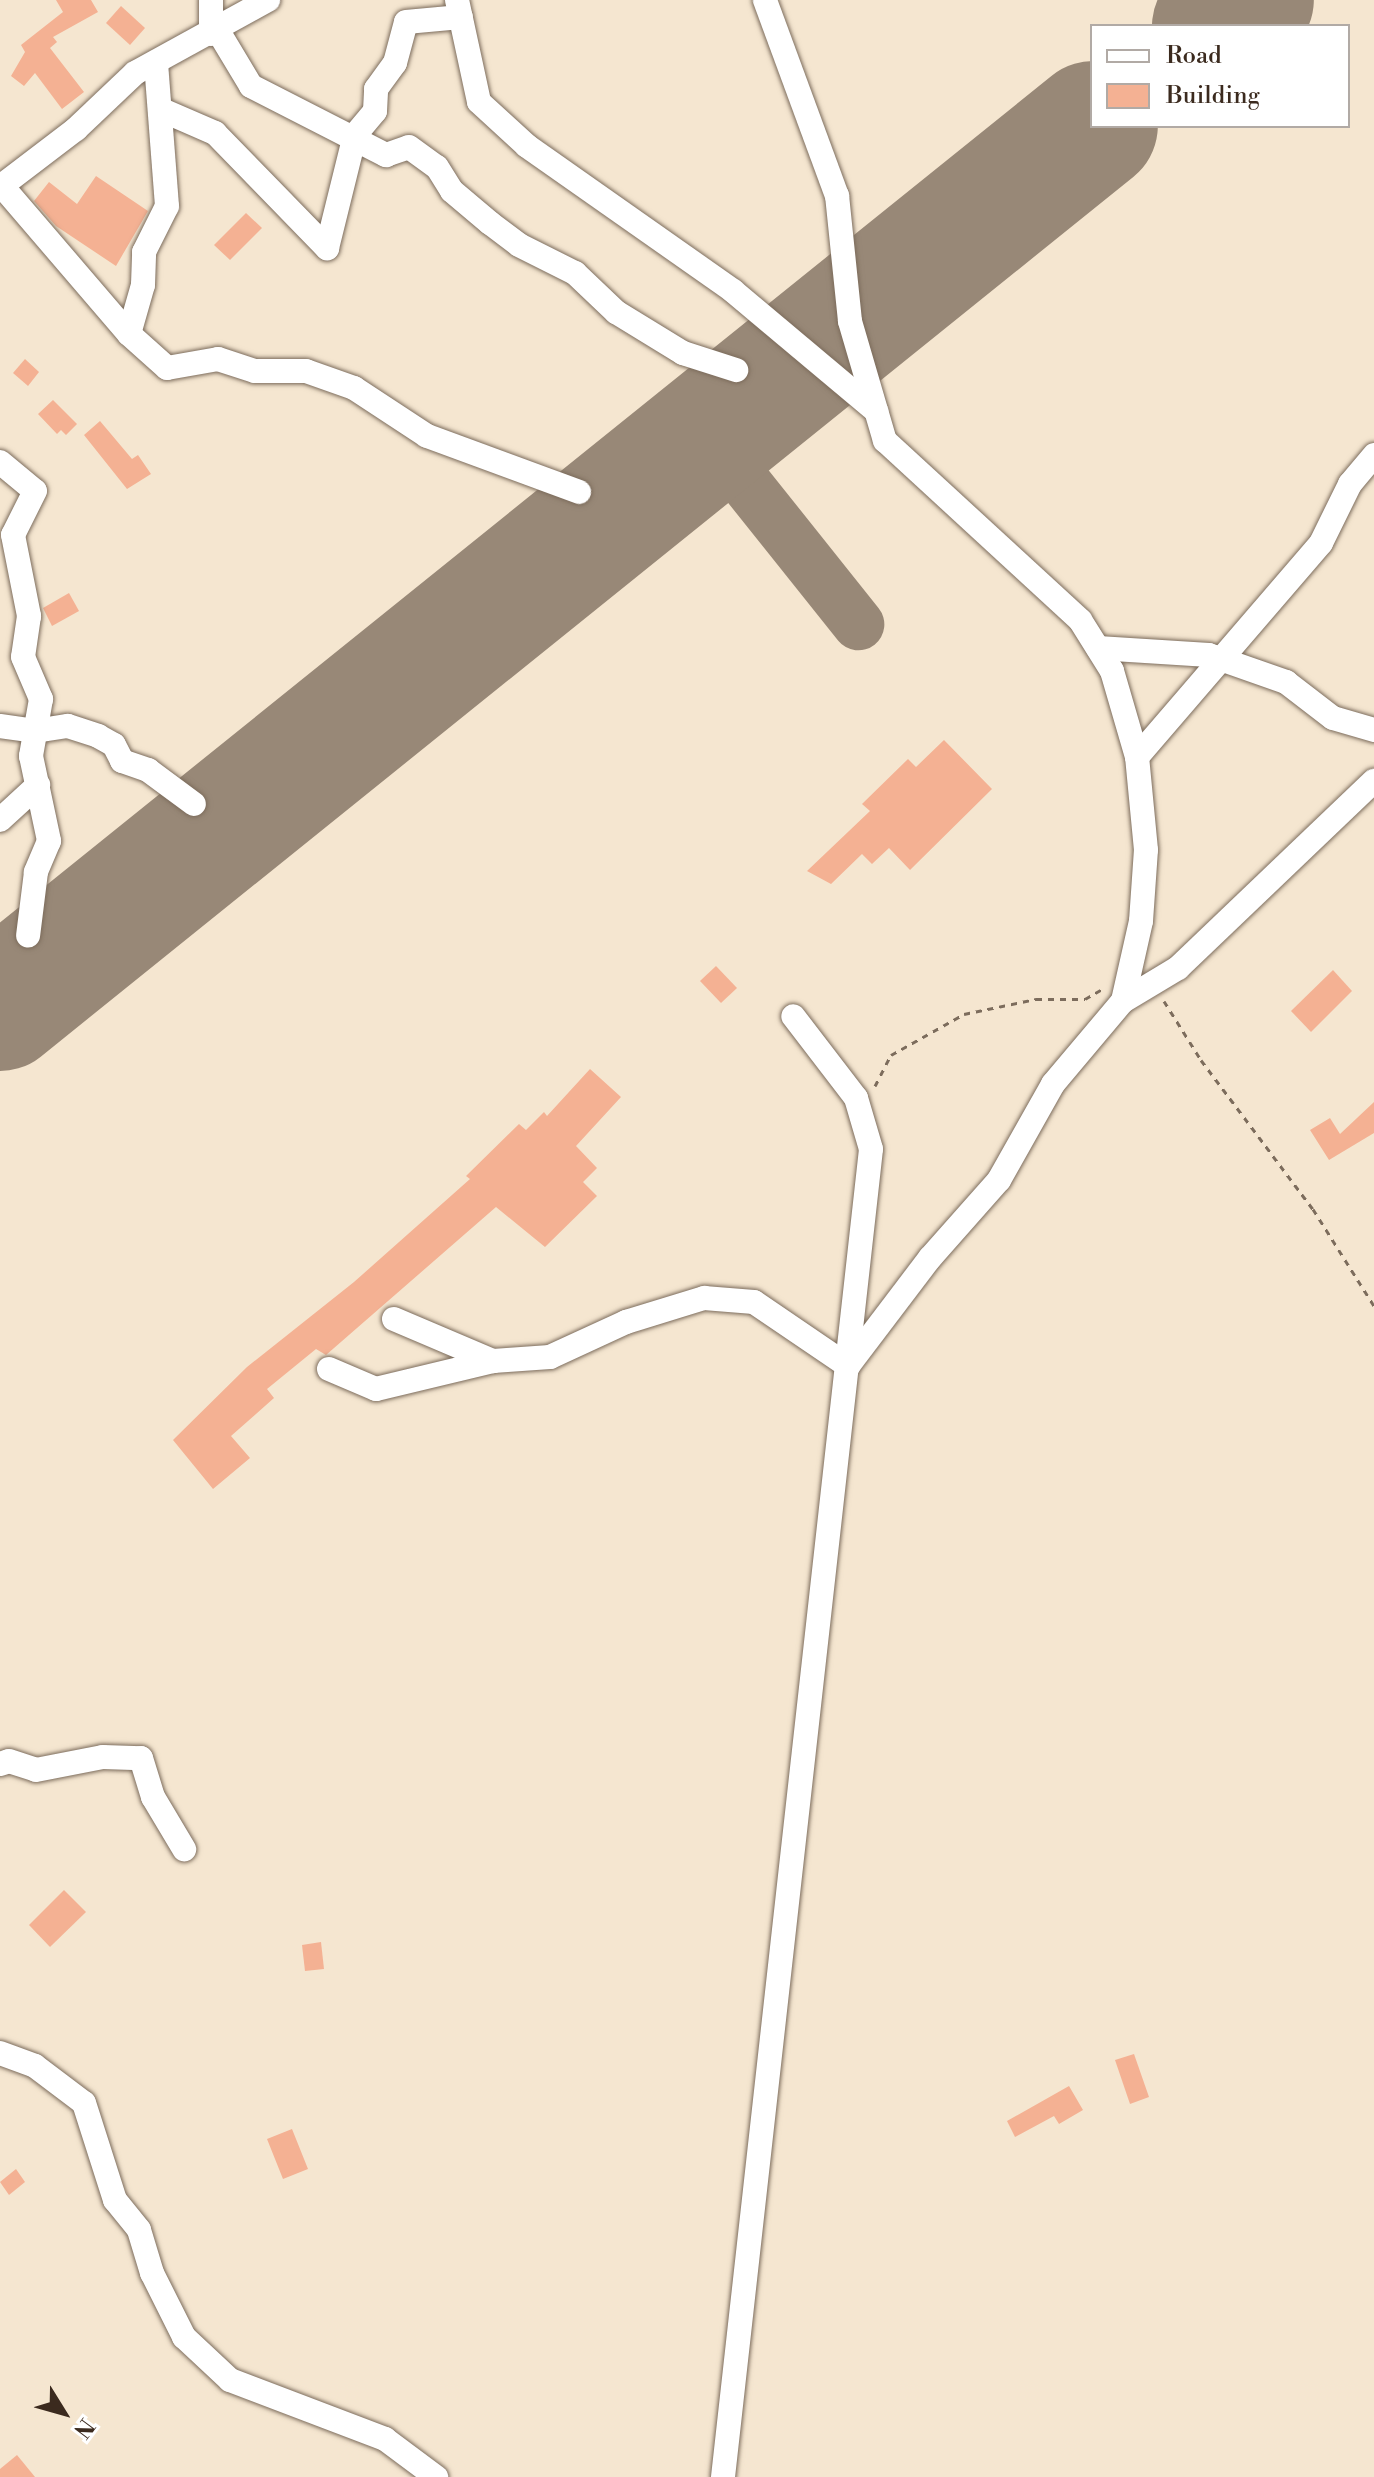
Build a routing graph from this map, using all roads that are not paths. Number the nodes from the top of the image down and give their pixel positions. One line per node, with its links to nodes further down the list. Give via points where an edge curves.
1 (211, 0): 5 (street)
2 (268, 0): 5 (street)
3 (765, 0): 12 (street, via 837,196 850,321)
4 (459, 8): 8 (street, via 406,22 395,63 376,89 375,111); 12 (street, via 479,102 527,146 733,291)
5 (214, 32): 6 (street); 8 (street, via 251,86)
6 (156, 63): 7 (street); 9 (street, via 135,73 76,129)
7 (162, 110): 8 (street, via 215,133 327,248); 10 (street, via 167,206 144,252 143,285)
8 (353, 139): 11 (street, via 386,155 409,147 437,167 452,191 490,223 519,245 575,273 616,312 683,353)
9 (1, 186): 10 (street)
10 (129, 334): 15 (street, via 167,368 218,359 255,371 306,371 354,388 427,436)
11 (736, 370)
12 (876, 411): 16 (street, via 885,441 1080,620)
13 (1374, 455): 17 (street, via 1350,484 1321,543)
14 (0, 462): 20 (street, via 35,491 13,535 29,616 23,657 41,699)
15 (579, 492)
16 (1098, 648): 17 (street); 21 (street, via 1112,671)
17 (1219, 658): 19 (street, via 1286,682 1333,718); 21 (street)
18 (0, 726): 20 (street)
19 (1374, 730)
20 (35, 731): 23 (street, via 31,756); 24 (street, via 68,726 98,736 114,745 122,761 148,770)
21 (1137, 757): 27 (street, via 1146,850 1134,964)
22 (1374, 781): 27 (street, via 1157,982)
23 (38, 785): 25 (street); 26 (street, via 49,841 36,872)
24 (194, 804)
25 (0, 820)
26 (28, 936)
27 (1123, 1001): 31 (street, via 1053,1084 999,1180 930,1258)
28 (793, 1016): 31 (street, via 856,1098 871,1149)
29 (394, 1319): 30 (street)
30 (493, 1361): 31 (street, via 550,1357 626,1322 704,1298 754,1302); 32 (street, via 376,1389)
31 (848, 1366): 37 (street)
32 (329, 1369)
33 (0, 1764): 34 (street, via 9,1761 36,1770 103,1757 141,1758 153,1797)
34 (184, 1849)
35 (0, 2053): 36 (street, via 35,2066 84,2103 115,2200 139,2230 152,2273 184,2337 230,2380 385,2439)
36 (432, 2476)
37 (723, 2477)

